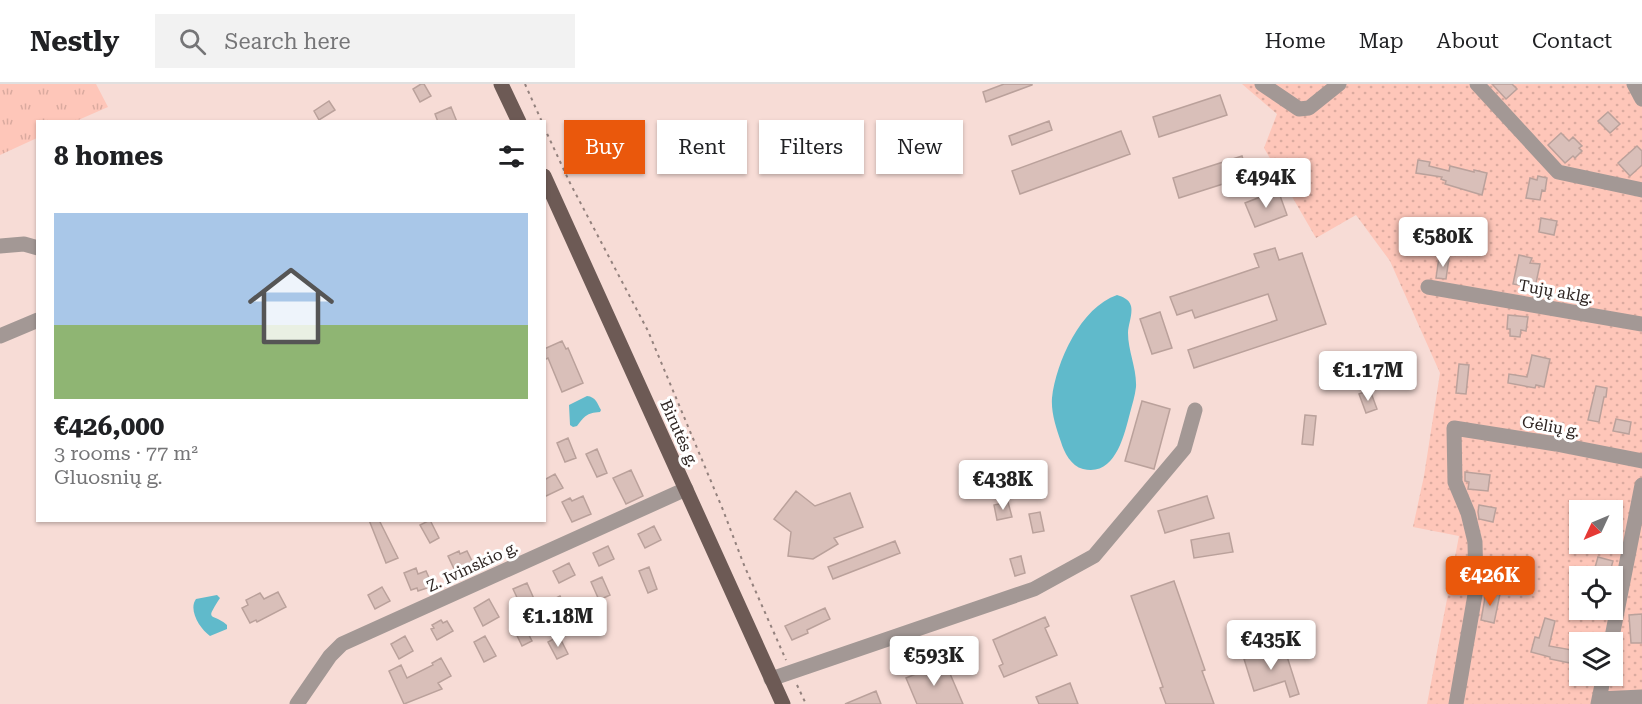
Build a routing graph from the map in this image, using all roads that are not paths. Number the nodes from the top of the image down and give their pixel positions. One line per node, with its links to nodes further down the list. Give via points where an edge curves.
1 (501, 84): 5 (main road)
2 (1262, 84): 3 (street, via 1299,109 1309,108)
3 (1339, 84)
4 (1477, 84): 7 (street, via 1558,172)
5 (515, 120)
6 (546, 180): 17 (main road, Birutės g.)
7 (1642, 190)
8 (0, 246): 9 (street)
9 (36, 247)
10 (1428, 287): 12 (street, Tujų aklg.)
11 (36, 321): 13 (street)
12 (1642, 324)
13 (0, 336)
14 (1194, 410): 19 (street, via 1184,449 1094,556 1034,589)
15 (1642, 461): 25 (street, Gėlių g., via 1454,428 1455,482 1475,542 1476,589)
16 (1642, 485): 18 (street)
17 (686, 489): 19 (main road, Birutės g.); 23 (street, Z. Ivinskio g., via 342,644)
18 (1613, 632)
19 (771, 679): 24 (main road, Birutės g.)
20 (1602, 686): 22 (street)
21 (1642, 697): 22 (street)
22 (1599, 702)
23 (297, 704)
24 (783, 704)
25 (1456, 704)

